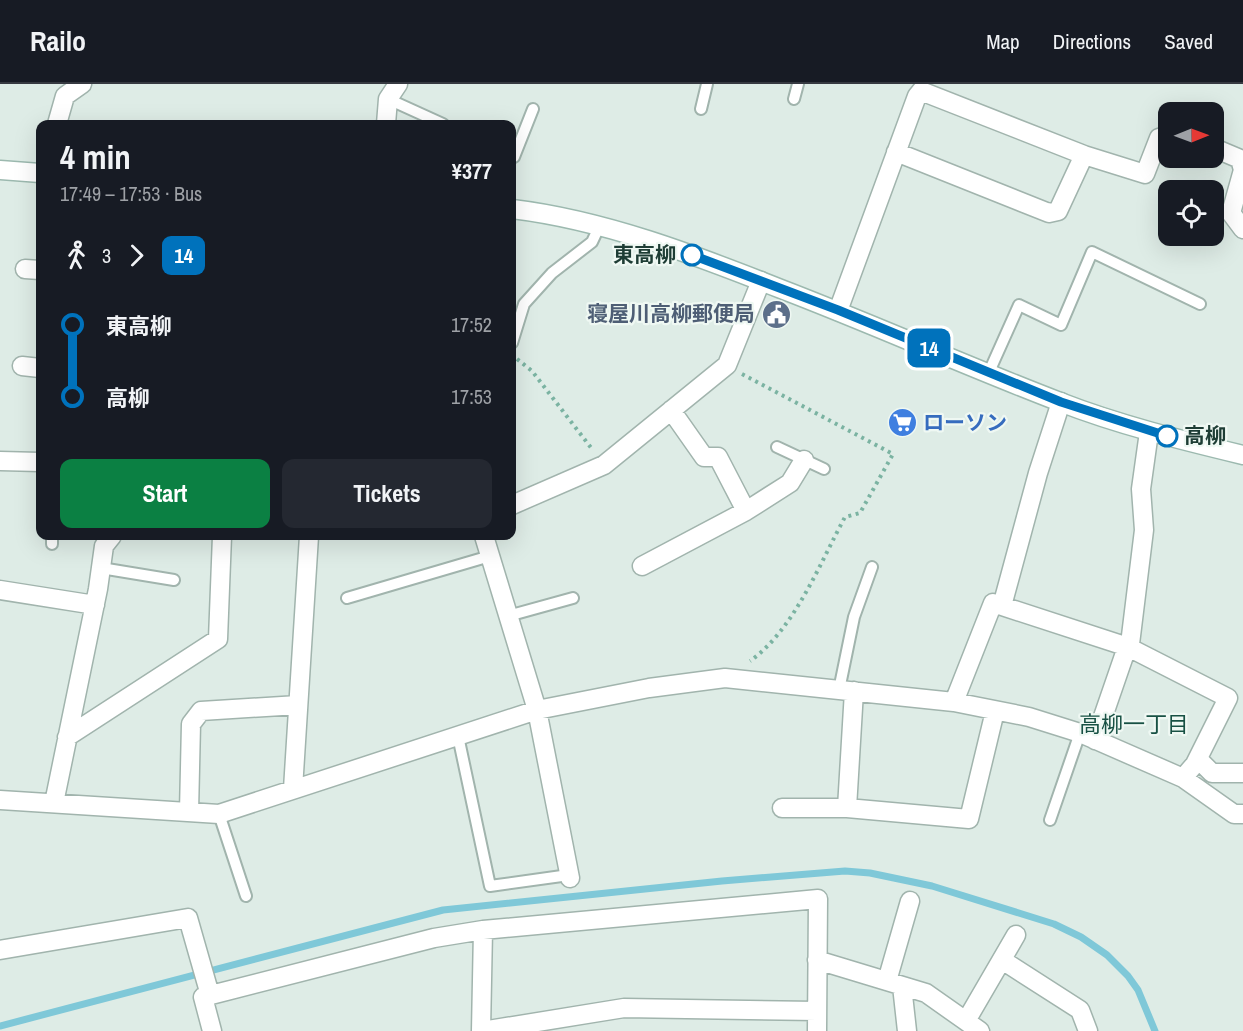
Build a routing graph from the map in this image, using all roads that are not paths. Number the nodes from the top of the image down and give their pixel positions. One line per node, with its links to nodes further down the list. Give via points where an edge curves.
1 (82, 84): 8 (street, via 64,96)
2 (707, 84): 7 (lane)
3 (798, 84): 5 (lane)
4 (393, 92): 9 (street); 10 (lane)
5 (795, 99)
6 (533, 109): 12 (lane)
7 (701, 109)
8 (58, 120)
9 (387, 120)
10 (437, 120)
11 (1158, 141): 15 (street, via 1145,174)
12 (516, 152)
13 (896, 152): 15 (street, via 1049,213 1058,212); 15 (street, via 921,91); 23 (street)
14 (1224, 152): 20 (street, via 1240,159 1243,170 1231,213)
15 (1083, 155)
16 (0, 170): 17 (street)
17 (36, 173)
18 (516, 210): 19 (street)
19 (599, 227): 21 (street); 24 (lane, via 592,242 552,273 524,304)
20 (1243, 229)
21 (761, 281): 23 (street); 27 (street, via 727,365)
22 (1200, 304): 25 (lane, via 1092,252 1061,325 1019,305)
23 (838, 310): 25 (street)
24 (516, 330)
25 (989, 372): 26 (street)
26 (1061, 402): 28 (street); 50 (street)
27 (671, 410): 35 (street, via 604,465); 36 (street, via 704,457 718,457)
28 (1149, 432): 30 (street); 52 (street, via 1141,489 1144,530)
29 (777, 447): 31 (lane)
30 (1243, 455)
31 (804, 460): 34 (lane); 36 (street, via 790,483)
32 (0, 461): 33 (street)
33 (36, 462)
34 (824, 469)
35 (516, 503)
36 (746, 511): 42 (street)
37 (109, 540): 44 (street, via 104,546)
38 (222, 540): 59 (street, via 218,639)
39 (309, 540): 55 (street)
40 (485, 540): 41 (street)
41 (490, 556): 47 (lane); 51 (street)
42 (642, 566)
43 (872, 567): 53 (lane, via 854,617)
44 (101, 568): 45 (lane); 49 (street)
45 (174, 580)
46 (0, 590): 49 (street)
47 (347, 598)
48 (573, 598): 51 (lane)
49 (95, 605): 59 (street)
50 (1002, 606): 52 (street); 54 (street, via 993,603)
51 (508, 616): 56 (street)
52 (1128, 647): 60 (street); 61 (street, via 1228,698)
53 (847, 691): 54 (street); 56 (street, via 725,678); 68 (street)
54 (954, 702): 57 (street)
55 (298, 705): 64 (street); 69 (street, via 201,711 191,724)
56 (537, 710): 58 (street); 73 (street)
57 (995, 711): 60 (street, via 1029,717); 68 (street, via 969,819)
58 (458, 736): 64 (street); 73 (lane, via 490,886)
59 (67, 737): 66 (street)
60 (1087, 737): 63 (street); 72 (lane)
61 (1198, 759): 62 (street, via 1212,772); 63 (street)
62 (1243, 773)
63 (1183, 778): 71 (street, via 1234,814)
64 (293, 789): 70 (street)
65 (0, 800): 66 (street)
66 (54, 803): 69 (street)
67 (782, 808): 68 (street)
68 (847, 808)
69 (189, 812): 70 (street)
70 (219, 814): 74 (lane)
71 (1243, 814)
72 (1050, 820)
73 (569, 877)
74 (246, 896)
75 (910, 901): 81 (street)
76 (483, 930): 79 (street, via 818,899); 82 (street, via 434,938); 86 (street)
77 (1016, 934): 80 (street)
78 (0, 950): 82 (street, via 188,918)
79 (817, 960): 81 (street); 83 (street)
80 (1002, 960): 84 (street); 89 (street, via 1080,1010)
81 (895, 984): 84 (street, via 926,993); 88 (street)
82 (210, 993): 85 (street, via 203,997)
83 (817, 1011): 86 (street, via 624,1008); 87 (street)
84 (973, 1026)
85 (212, 1031)
86 (481, 1031)
87 (817, 1031)
88 (907, 1031)
89 (1088, 1031)

